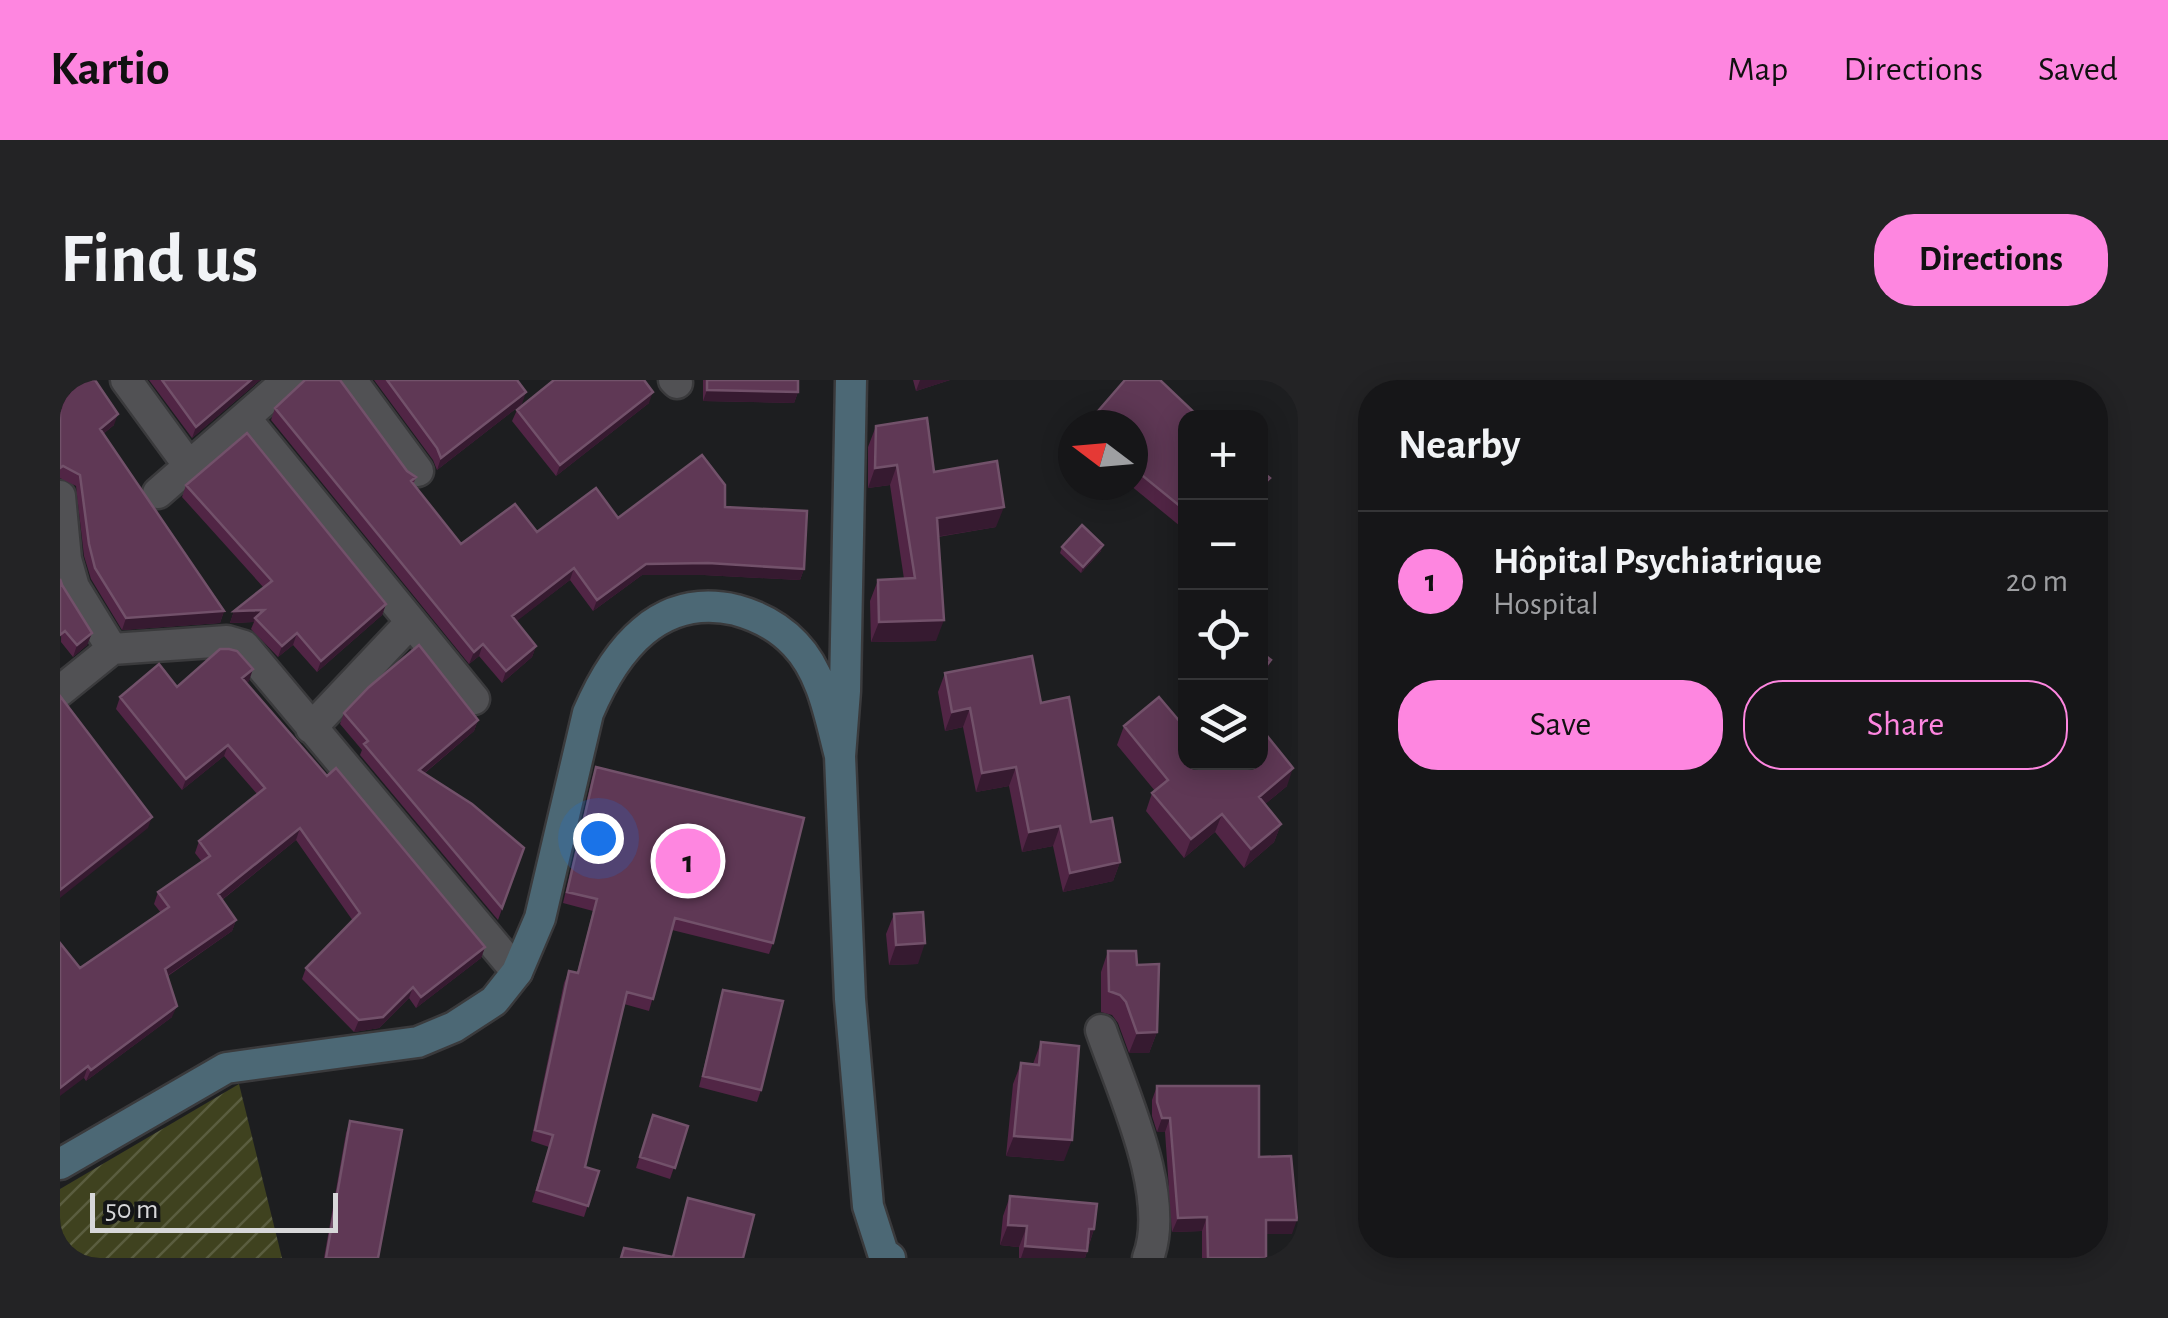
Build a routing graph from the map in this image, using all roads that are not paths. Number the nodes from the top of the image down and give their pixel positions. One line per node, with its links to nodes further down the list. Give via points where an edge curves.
1 (126, 380): 6 (street)
2 (288, 380): 5 (street)
3 (351, 380): 7 (street)
4 (851, 380): 15 (main road)
5 (245, 418): 6 (street); 10 (street)
6 (189, 466): 8 (street)
7 (418, 472)
8 (158, 493)
9 (60, 496): 11 (street, via 74,587)
10 (411, 622): 13 (street); 14 (street)
11 (112, 649): 12 (street); 14 (street, via 227,640 244,646)
12 (60, 691)
13 (474, 699)
14 (311, 728): 16 (street)
15 (840, 756): 16 (main road, via 813,669 781,631 745,613 706,606 648,626 609,672 588,713 540,918); 19 (main road, via 850,1000 868,1206)
16 (517, 972): 18 (main road, via 494,1001 454,1027 418,1042 226,1068)
17 (1102, 1030): 20 (street, via 1153,1181)
18 (60, 1164)
19 (885, 1256)
20 (1148, 1258)

